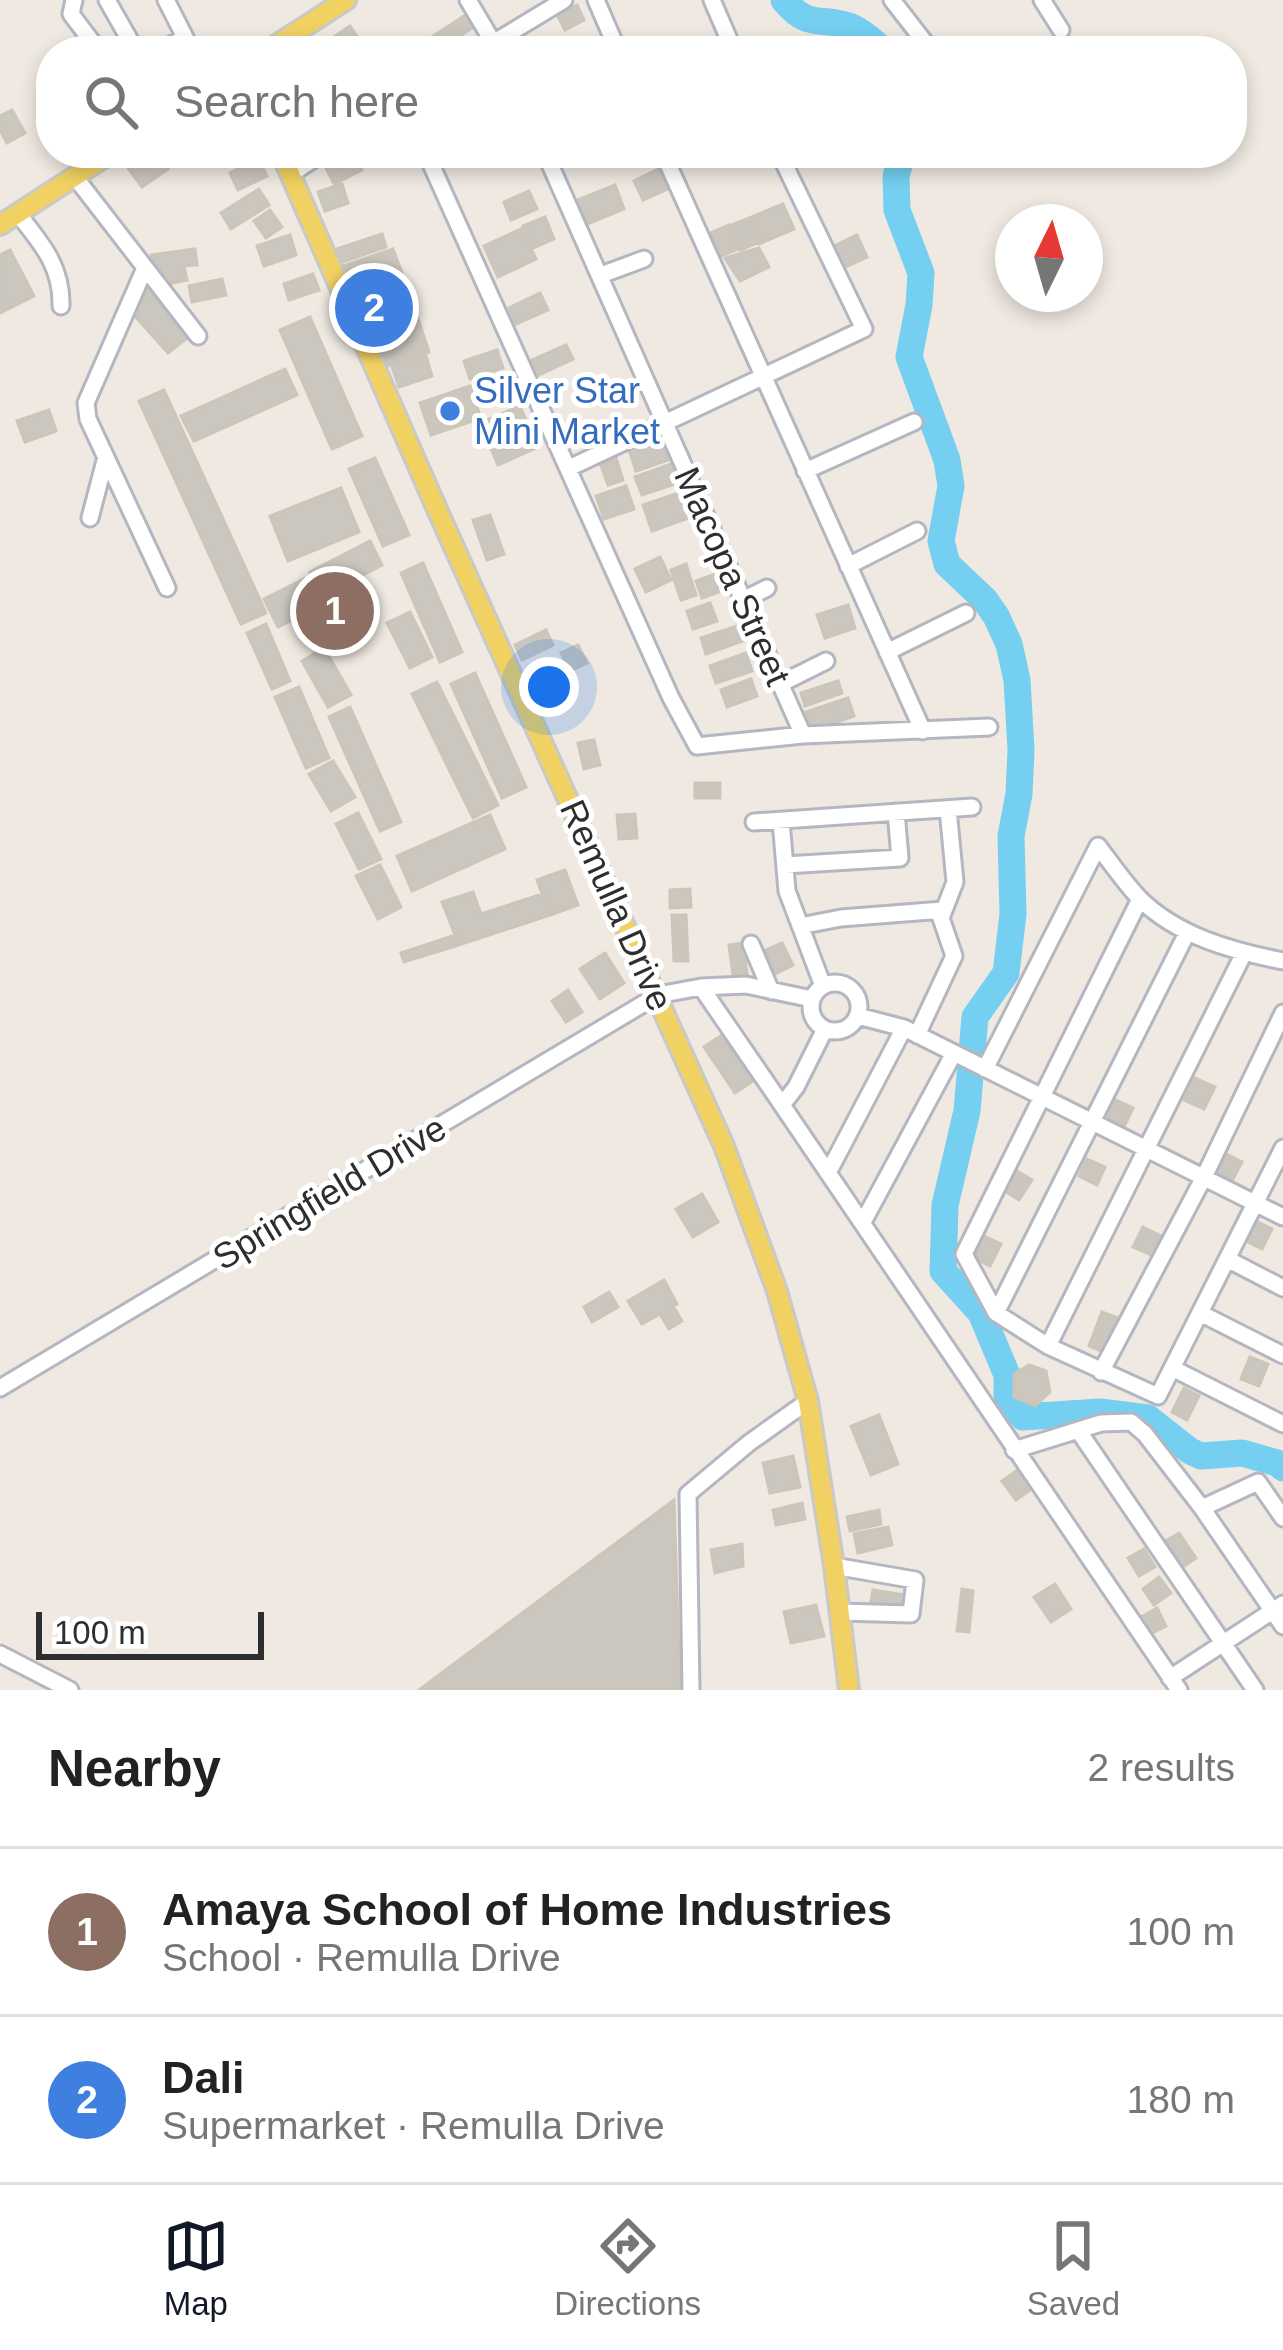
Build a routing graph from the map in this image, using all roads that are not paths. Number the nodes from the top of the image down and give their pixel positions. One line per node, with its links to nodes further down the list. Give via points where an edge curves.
1 (74, 0): 12 (street, via 71,14)
2 (107, 0): 13 (street)
3 (166, 0): 14 (street)
4 (346, 0): 15 (main road)
5 (468, 0): 16 (street)
6 (564, 0): 17 (street)
7 (596, 0): 18 (street)
8 (712, 0): 19 (street)
9 (892, 0): 20 (street)
10 (1042, 0): 11 (street)
11 (1061, 29)
12 (88, 36)
13 (127, 36)
14 (184, 36)
15 (290, 36)
16 (485, 36)
17 (509, 36)
18 (612, 36)
19 (728, 36)
20 (921, 36)
21 (88, 168): 29 (main road)
22 (288, 168): 28 (main road, Remulla Drive)
23 (300, 168): 28 (street)
24 (433, 168): 41 (street)
25 (552, 168): 34 (street, Macopa Street)
26 (670, 168): 37 (street)
27 (786, 168): 37 (street, via 864,329)
28 (291, 174): 72 (main road, Remulla Drive)
29 (75, 177): 30 (main road); 33 (street)
30 (18, 214): 31 (main road); 35 (street, via 54,261)
31 (0, 225)
32 (644, 259): 34 (street)
33 (145, 268): 36 (street); 40 (street, via 86,403)
34 (601, 275): 39 (street, Macopa Street)
35 (61, 306)
36 (198, 336)
37 (763, 379): 39 (street); 42 (street)
38 (914, 422): 42 (street)
39 (666, 423): 41 (street); 48 (street, Macopa Street)
40 (106, 457): 43 (street); 46 (street)
41 (568, 468): 55 (street, via 697,746)
42 (805, 471): 45 (street)
43 (90, 518)
44 (917, 531): 45 (street)
45 (848, 566): 50 (street)
46 (167, 588)
47 (767, 589): 48 (street)
48 (743, 600): 52 (street, Macopa Street)
49 (967, 613): 50 (street)
50 (887, 652): 54 (street)
51 (826, 661): 52 (street)
52 (780, 684): 55 (street, Macopa Street)
53 (989, 727): 54 (street)
54 (923, 731): 55 (street)
55 (802, 735)
56 (972, 807): 57 (street)
57 (948, 809): 58 (street); 63 (street, via 955,882)
58 (896, 812): 59 (street); 61 (street, via 900,858)
59 (781, 820): 60 (street); 61 (street)
60 (754, 822)
61 (784, 865): 64 (street)
62 (1140, 899): 65 (street); 77 (street, via 1098,846); 78 (street)
63 (944, 910): 64 (street); 76 (street, via 953,963)
64 (800, 926): 71 (street)
65 (1187, 933): 67 (street); 80 (street)
66 (751, 944): 70 (street)
67 (1244, 953): 68 (street); 81 (street)
68 (1283, 961)
69 (701, 987): 70 (street); 72 (street); 79 (street)
70 (771, 991): 71 (street)
71 (817, 992): 74 (street, via 837,982 851,988); 75 (street, via 811,1013)
72 (658, 995): 96 (street, Springfield Drive); 97 (main road, Remulla Drive, via 724,1146)
73 (1283, 1013): 84 (street)
74 (858, 1016): 75 (street, via 847,1028); 76 (street)
75 (825, 1029): 79 (street)
76 (910, 1032): 77 (street); 83 (street)
77 (970, 1061): 78 (street); 87 (street)
78 (1042, 1097): 80 (street); 90 (street, via 964,1254)
79 (782, 1105): 83 (street)
80 (1094, 1122): 81 (street); 90 (street)
81 (1148, 1148): 84 (street); 92 (street)
82 (1283, 1148): 85 (street)
83 (828, 1174): 87 (street)
84 (1204, 1177): 85 (street); 95 (street)
85 (1255, 1203): 86 (street); 88 (street)
86 (1283, 1217)
87 (863, 1222): 100 (street)
88 (1227, 1259): 89 (street); 91 (street)
89 (1283, 1288)
90 (996, 1312): 92 (street)
91 (1200, 1313): 93 (street); 94 (street)
92 (1048, 1346): 95 (street)
93 (1283, 1355)
94 (1172, 1368): 95 (street, via 1158,1396); 98 (street)
95 (1101, 1372)
96 (0, 1388)
97 (808, 1401): 103 (main road, Remulla Drive); 111 (street, via 688,1494)
98 (1283, 1424)
99 (1078, 1430): 100 (street); 101 (street, via 1131,1423); 107 (street)
100 (1014, 1450): 109 (street)
101 (1202, 1508): 102 (street, via 1258,1482); 104 (street)
102 (1283, 1518)
103 (834, 1566): 105 (main road, Remulla Drive); 105 (street, via 915,1580 911,1615)
104 (1278, 1607): 106 (street); 107 (street)
105 (840, 1612): 112 (main road, Remulla Drive)
106 (1283, 1626)
107 (1223, 1643): 109 (street); 113 (street)
108 (0, 1654): 110 (street)
109 (1174, 1684)
110 (70, 1690)
111 (692, 1690)
112 (849, 1690)
113 (1255, 1690)

